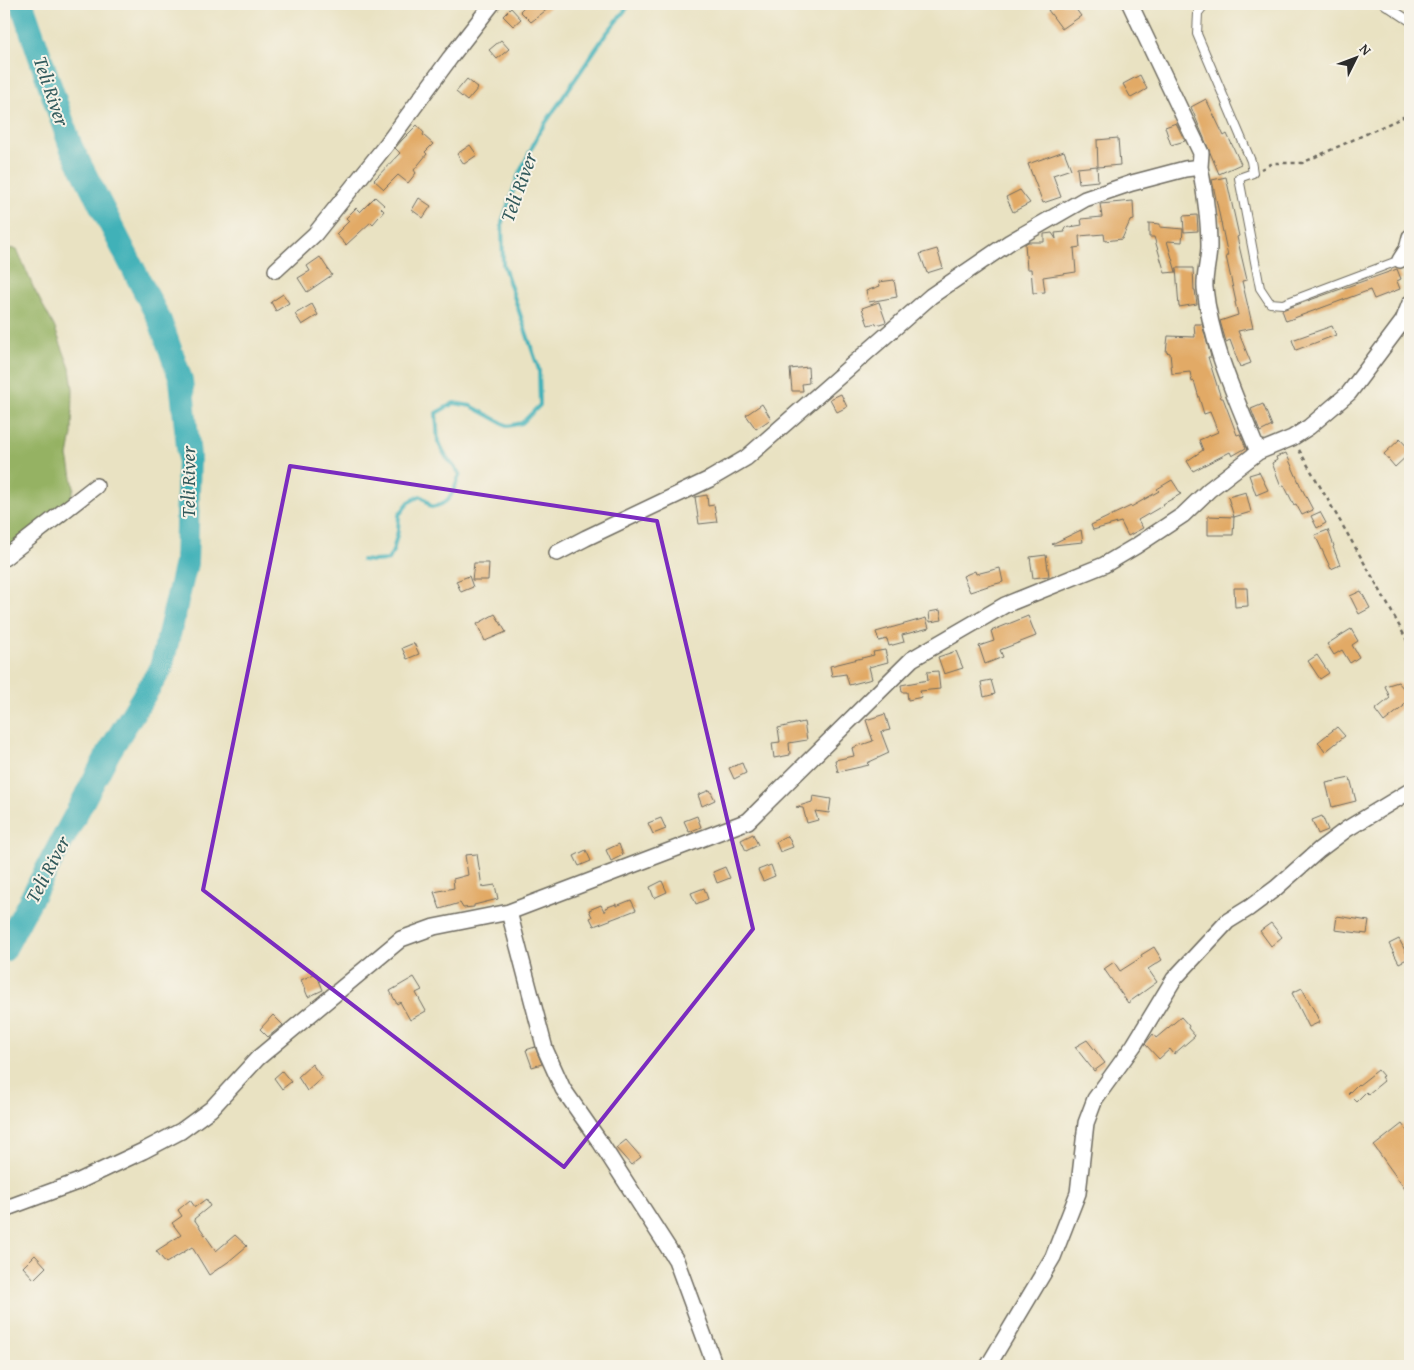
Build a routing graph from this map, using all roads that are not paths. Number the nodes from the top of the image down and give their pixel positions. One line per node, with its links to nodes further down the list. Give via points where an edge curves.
1 (492, 4): 9 (street, via 315,234)
2 (1130, 4): 6 (street, via 1201,153)
3 (1204, 4): 8 (lane, via 1198,12 1197,34 1251,161 1253,173 1239,178 1260,288 1270,303 1283,304)
4 (1384, 4): 5 (lane)
5 (1410, 21)
6 (1200, 166): 11 (street, via 1209,247 1205,287 1212,328 1228,379); 13 (street, via 1085,199 1010,242 931,296 746,458 710,479)
7 (1410, 237): 8 (street)
8 (1400, 260)
9 (276, 270)
10 (1410, 303): 11 (street, via 1403,321 1349,393 1309,427)
11 (1258, 452): 16 (street, via 1183,515 1136,546 1104,565 1006,605 912,659 748,821)
12 (96, 486): 14 (street)
13 (558, 553)
14 (4, 558)
15 (1410, 791): 19 (street, via 1340,834 1276,888 1228,921 1174,979 1134,1045 1095,1099 1086,1123 1078,1193 1053,1257)
16 (509, 912): 17 (street, via 434,927 401,939 258,1058 211,1109 181,1131 77,1182); 18 (street, via 548,1057 563,1089 676,1260)
17 (4, 1209)
18 (715, 1366)
19 (988, 1366)

